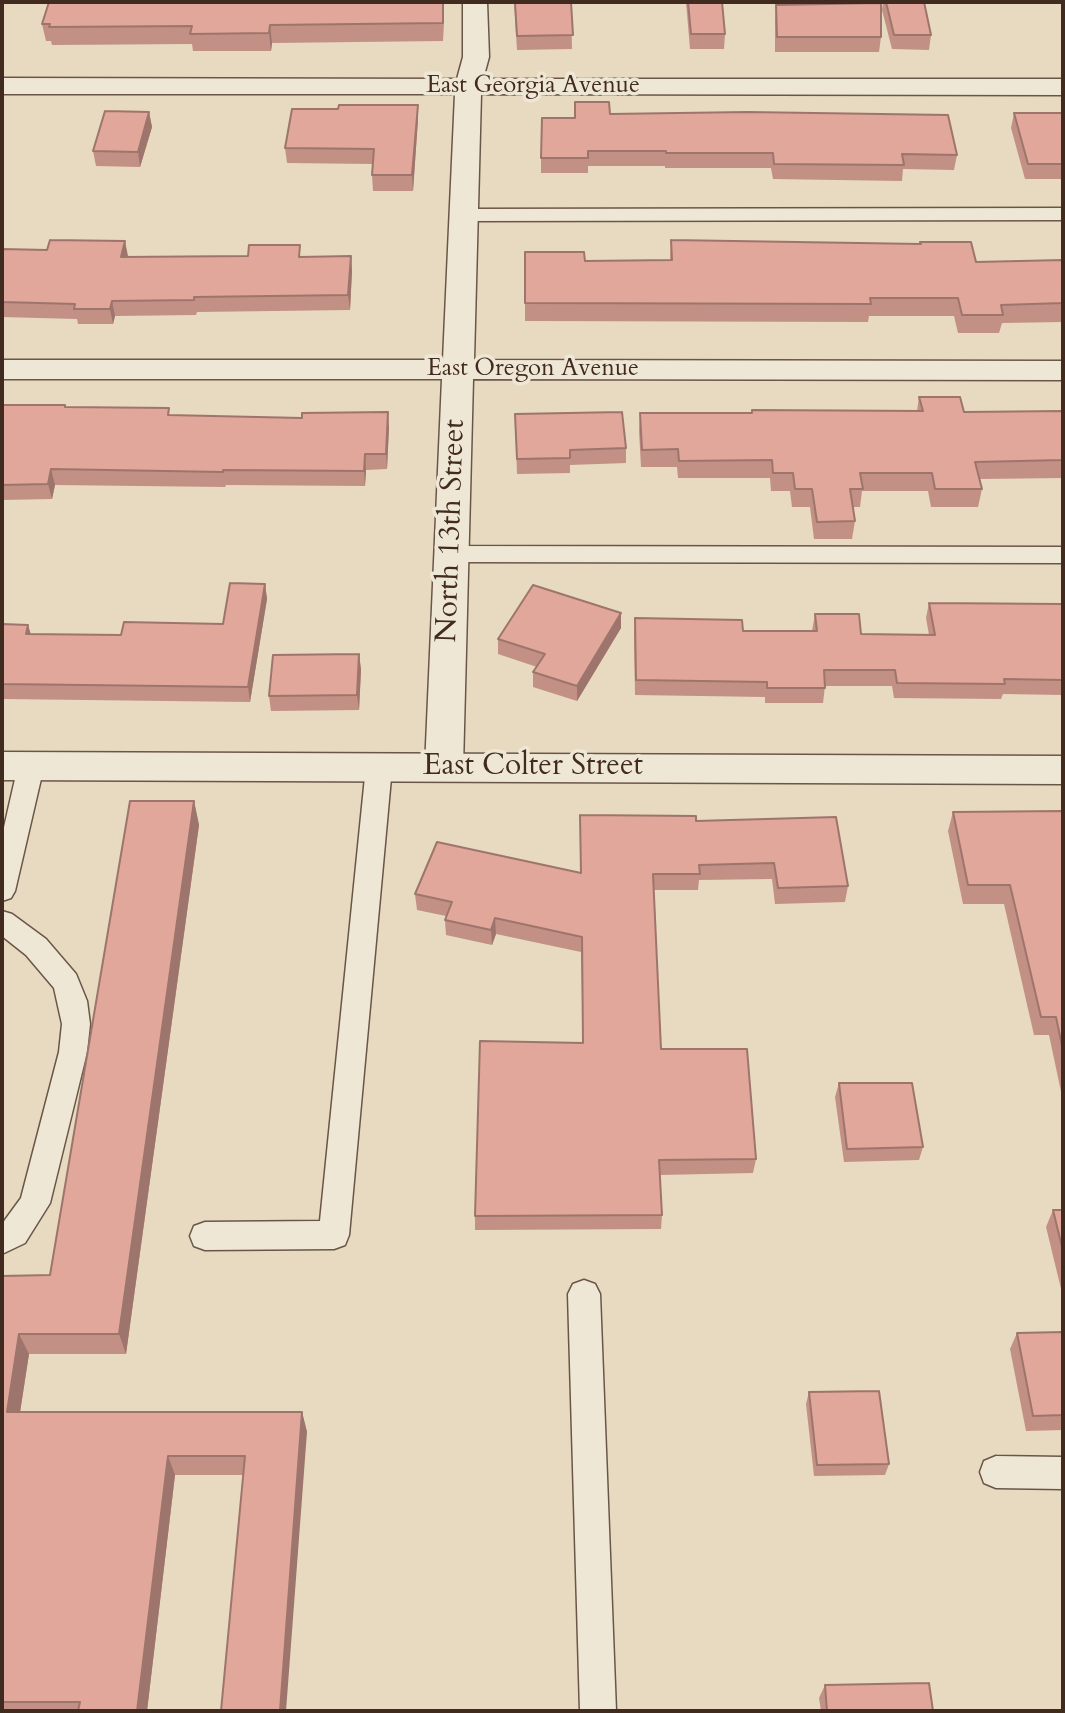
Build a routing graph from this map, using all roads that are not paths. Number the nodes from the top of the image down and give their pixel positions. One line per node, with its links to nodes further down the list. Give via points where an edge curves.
1 (475, 2): 3 (street, North 13th Street, via 476,57)
2 (2, 86): 3 (street, East Georgia Avenue)
3 (468, 86): 4 (street, East Georgia Avenue); 6 (street, North 13th Street)
4 (1063, 87)
5 (1063, 214): 6 (lane)
6 (464, 215): 7 (street, North 13th Street)
7 (457, 368): 8 (street, East Oregon Avenue); 9 (street, East Oregon Avenue); 10 (street, North 13th Street)
8 (2, 369)
9 (1063, 371)
10 (451, 554): 11 (lane); 14 (street, North 13th Street)
11 (1063, 555)
12 (16, 766): 13 (street, East Colter Street); 16 (lane)
13 (379, 767): 14 (street, East Colter Street); 18 (lane, via 334,1235)
14 (444, 767): 15 (street, East Colter Street)
15 (1063, 770)
16 (2, 891)
17 (2, 922): 19 (lane, via 36,947 66,982 76,1024 35,1203 14,1233)
18 (205, 1236)
19 (2, 1240)
20 (584, 1294): 23 (lane)
21 (996, 1472): 22 (lane)
22 (1063, 1474)
23 (598, 1711)

